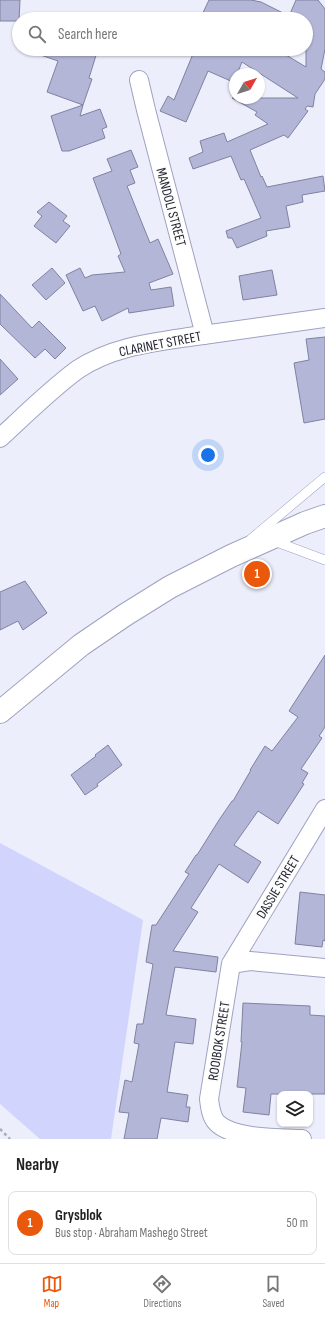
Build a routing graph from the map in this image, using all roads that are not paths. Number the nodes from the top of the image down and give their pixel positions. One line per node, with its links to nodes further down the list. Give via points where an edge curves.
1 (139, 80): 3 (street, MANDOLI STREET)
2 (325, 318): 3 (street, CLARINET STREET)
3 (205, 335): 4 (street, CLARINET STREET, via 146,344 103,356 78,369)
4 (0, 438)
5 (325, 476): 8 (lane)
6 (325, 516): 7 (main road)
7 (270, 539): 8 (main road); 9 (lane)
8 (231, 556): 10 (main road, via 170,587 125,615 81,645)
9 (325, 560)
10 (0, 712)
11 (325, 809): 12 (street, DASSIE STREET)
12 (231, 964): 13 (street, via 250,961); 14 (street, ROOIBOK STREET, via 209,1099 211,1113 216,1122 227,1131 264,1137)
13 (325, 968)
14 (302, 1139)

